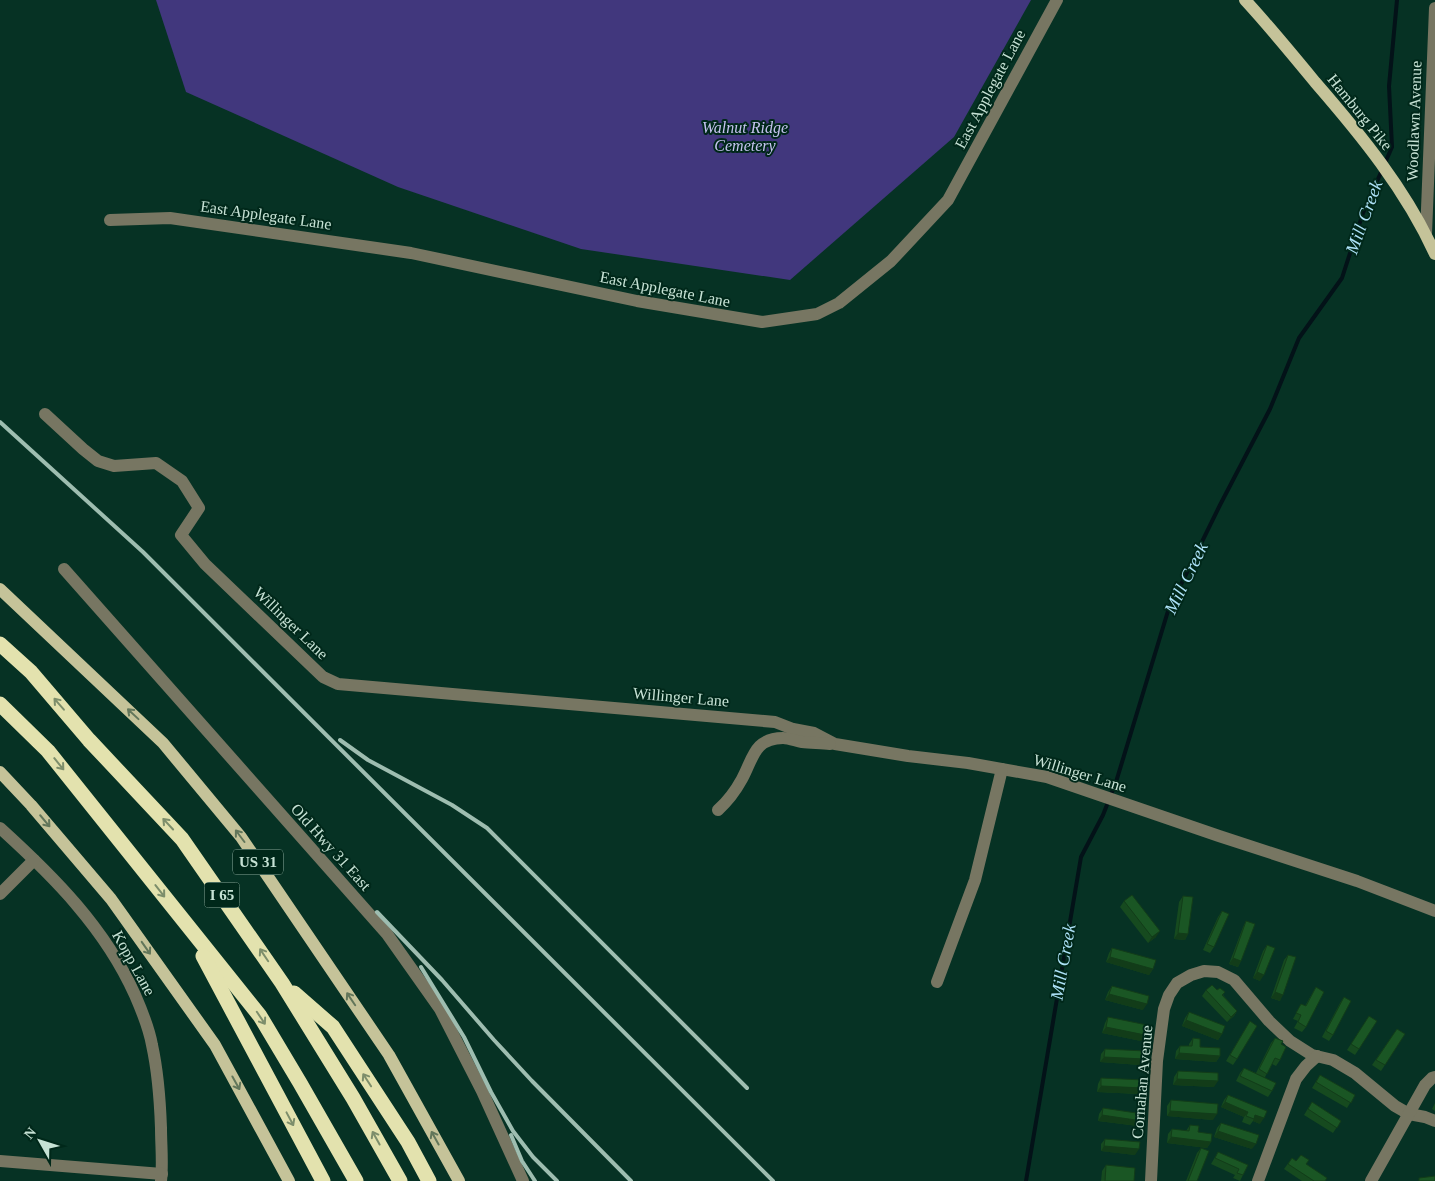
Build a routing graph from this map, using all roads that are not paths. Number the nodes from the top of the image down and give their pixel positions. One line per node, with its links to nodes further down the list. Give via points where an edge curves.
1 (1057, 0): 5 (street, East Applegate Lane, via 948,200 891,261 838,303 817,314 762,322 637,301 411,253 170,218)
2 (1245, 0): 6 (main road, Hamburg Pike, via 1359,134 1397,185)
3 (1435, 8): 4 (street, Woodlawn Avenue)
4 (1434, 50): 6 (street, Woodlawn Avenue)
5 (110, 220)
6 (1426, 234): 7 (main road, Hamburg Pike)
7 (1435, 254)
8 (45, 414): 13 (street, Willinger Lane, via 98,461 114,466 156,464 182,481 199,508 181,535 205,564 323,677 338,684 774,722 814,733)
9 (64, 569): 36 (street, Old Hwy 31 East, via 387,934 440,1009)
10 (0, 589): 35 (main road, US 31, one-way to 10, via 389,1055 241,837 163,743)
11 (0, 644): 23 (highway, I 65, one-way to 11, via 182,839 31,672)
12 (0, 704): 21 (highway, I 65, one-way to 21, via 48,751)
13 (835, 744): 14 (street, Willinger Lane); 16 (street, via 782,738 760,745 742,778)
14 (1002, 769): 20 (street, Willinger Lane, via 1047,777 1357,881); 22 (street, via 975,880)
15 (0, 772): 30 (main road, one-way to 30, via 111,900 215,1045)
16 (718, 810)
17 (0, 828): 18 (street, Kopp Lane)
18 (34, 860): 19 (street); 29 (street, Kopp Lane, via 79,906 102,936 124,970 142,1010 158,1083)
19 (0, 894)
20 (1435, 912)
21 (185, 922): 31 (highway, one-way to 31); 32 (highway, I 65, one-way to 32, via 260,1016)
22 (937, 982)
23 (282, 983): 33 (highway, I 65, one-way to 23); 34 (highway, one-way to 23, via 408,1142 333,1027)
24 (1316, 1056): 26 (street, Cornahan Avenue, via 1334,1060 1355,1073); 37 (street, Cornahan Avenue, via 1290,1041 1234,980 1218,972 1204,971 1177,983 1164,1009 1157,1061); 38 (street, via 1296,1079)
25 (1435, 1077): 26 (street, via 1425,1085)
26 (1409, 1114): 27 (street, Cornahan Avenue); 39 (street)
27 (1435, 1121)
28 (0, 1161): 29 (street)
29 (162, 1178)
30 (289, 1181)
31 (323, 1181)
32 (356, 1181)
33 (400, 1181)
34 (429, 1181)
35 (459, 1181)
36 (523, 1181)
37 (1151, 1181)
38 (1258, 1181)
39 (1371, 1181)

